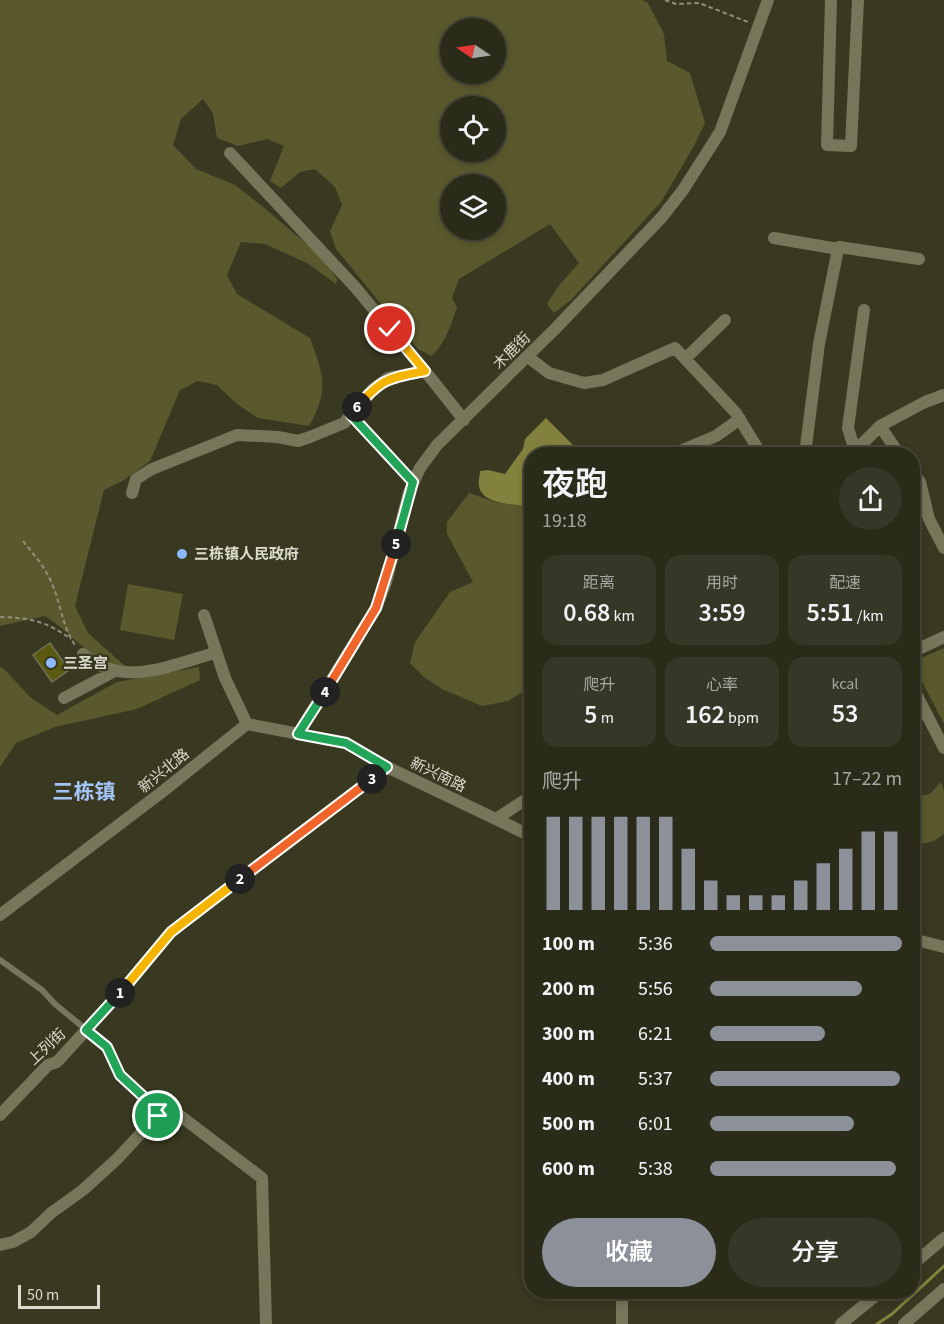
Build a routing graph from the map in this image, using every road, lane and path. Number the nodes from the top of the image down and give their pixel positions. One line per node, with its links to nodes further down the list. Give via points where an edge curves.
1 (665, 0): 5 (path, via 713,6)
2 (768, 0): 5 (street, 木鹿街)
3 (831, 0): 4 (street, via 827,145 851,146)
4 (858, 0)
5 (759, 27): 12 (street, 木鹿街, via 720,132 683,190)
6 (230, 153): 14 (street, via 355,287)
7 (774, 238): 8 (street)
8 (838, 249): 9 (street); 22 (street, via 819,344)
9 (919, 259)
10 (864, 310): 23 (street, via 848,428)
11 (725, 320): 13 (street)
12 (528, 357): 13 (street, via 549,373 584,383 603,380 675,348); 18 (street, 木鹿街)
13 (685, 359): 17 (street)
14 (425, 371): 16 (street, via 388,378); 18 (street)
15 (944, 395): 19 (street)
16 (351, 415): 26 (street); 28 (street, via 344,423 298,441 237,435 152,469 136,479)
17 (740, 419): 20 (street, via 716,436); 21 (street)
18 (464, 420): 26 (street, 木鹿街, via 437,445)
19 (880, 426): 24 (street); 25 (street)
20 (690, 447)
21 (757, 447)
22 (806, 447)
23 (853, 447)
24 (860, 447)
25 (894, 447)
26 (413, 482): 42 (street, 木鹿街, via 376,608)
27 (920, 482): 30 (street, via 929,519)
28 (132, 493)
29 (23, 541): 34 (path, via 46,570)
30 (944, 548)
31 (204, 615): 36 (street)
32 (0, 617): 34 (path, via 31,619 54,627)
33 (944, 637): 35 (street)
34 (71, 639): 37 (path)
35 (920, 648)
36 (215, 653): 38 (street, via 153,670); 41 (street)
37 (83, 654): 38 (street)
38 (113, 672): 39 (street)
39 (64, 698)
40 (920, 702): 43 (street)
41 (247, 724): 42 (street); 48 (street, 新兴北路)
42 (298, 734): 44 (street, 新兴南路, via 346,743)
43 (944, 748)
44 (387, 767): 46 (street, 新兴南路); 52 (street, 上列街, via 171,932)
45 (524, 801): 46 (street)
46 (496, 819): 47 (street, 新兴南路)
47 (524, 833)
48 (0, 915)
49 (920, 941): 50 (street)
50 (944, 947)
51 (0, 960): 52 (lane, via 42,990)
52 (86, 1030): 53 (street, 上列街); 54 (lane, via 107,1047 120,1075)
53 (0, 1115)
54 (158, 1116): 56 (street, via 83,1190 31,1232); 61 (street, via 171,1108 262,1178)
55 (944, 1238): 57 (street)
56 (0, 1245)
57 (920, 1258)
58 (944, 1289): 64 (street)
59 (622, 1299): 62 (street)
60 (871, 1299): 63 (street)
61 (266, 1324)
62 (622, 1324)
63 (841, 1324)
64 (904, 1324)

